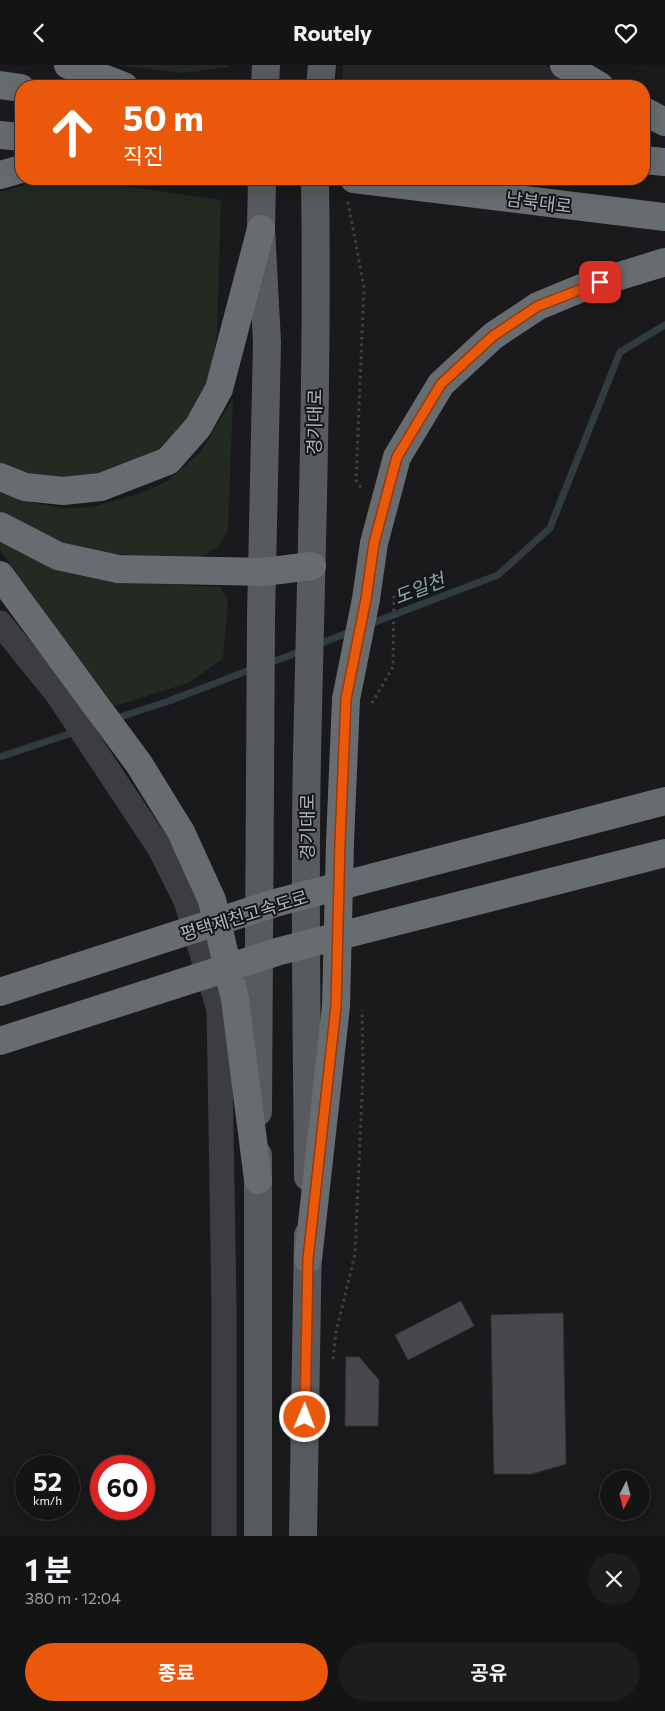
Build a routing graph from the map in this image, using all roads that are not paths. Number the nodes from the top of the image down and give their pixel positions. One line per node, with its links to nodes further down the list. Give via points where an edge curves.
1 (68, 65): 5 (highway)
2 (266, 65): 6 (main road)
3 (322, 65): 7 (main road)
4 (564, 65): 8 (highway)
5 (108, 80)
6 (265, 80)
7 (321, 80)
8 (590, 80)
9 (0, 85): 10 (highway)
10 (15, 87)
11 (650, 114): 12 (highway)
12 (665, 123)
13 (0, 135): 14 (highway)
14 (15, 136)
15 (650, 161): 16 (highway)
16 (665, 162)
17 (15, 171): 18 (highway)
18 (0, 175)
19 (262, 185): 23 (main road)
20 (315, 185): 27 (main road, 경기대로)
21 (351, 188): 22 (highway, 남북대로)
22 (665, 217)
23 (261, 229): 25 (highway, via 219,389 198,427 168,461 101,487 63,491 25,487); 28 (main road, via 268,342)
24 (665, 262): 37 (highway, bridge, via 584,287 538,306 493,336 441,384 397,457 374,543 346,699 336,1006)
25 (0, 477)
26 (0, 526): 28 (highway, via 58,556 118,569)
27 (312, 566): 28 (highway); 37 (main road, 경기대로, via 307,758)
28 (262, 571): 36 (main road)
29 (0, 575): 31 (highway)
30 (0, 623): 31 (street)
31 (69, 689): 36 (highway, via 139,764 182,832 212,900 235,999); 38 (street, via 116,781 159,847 186,901 219,1010)
32 (665, 801): 34 (highway, 평택제천고속도로, bridge, via 275,903)
33 (665, 853): 35 (highway, bridge, via 280,951)
34 (0, 992)
35 (0, 1041)
36 (258, 1180): 39 (main road)
37 (308, 1259): 40 (main road, 경기대로)
38 (224, 1536)
39 (258, 1536)
40 (303, 1536)

